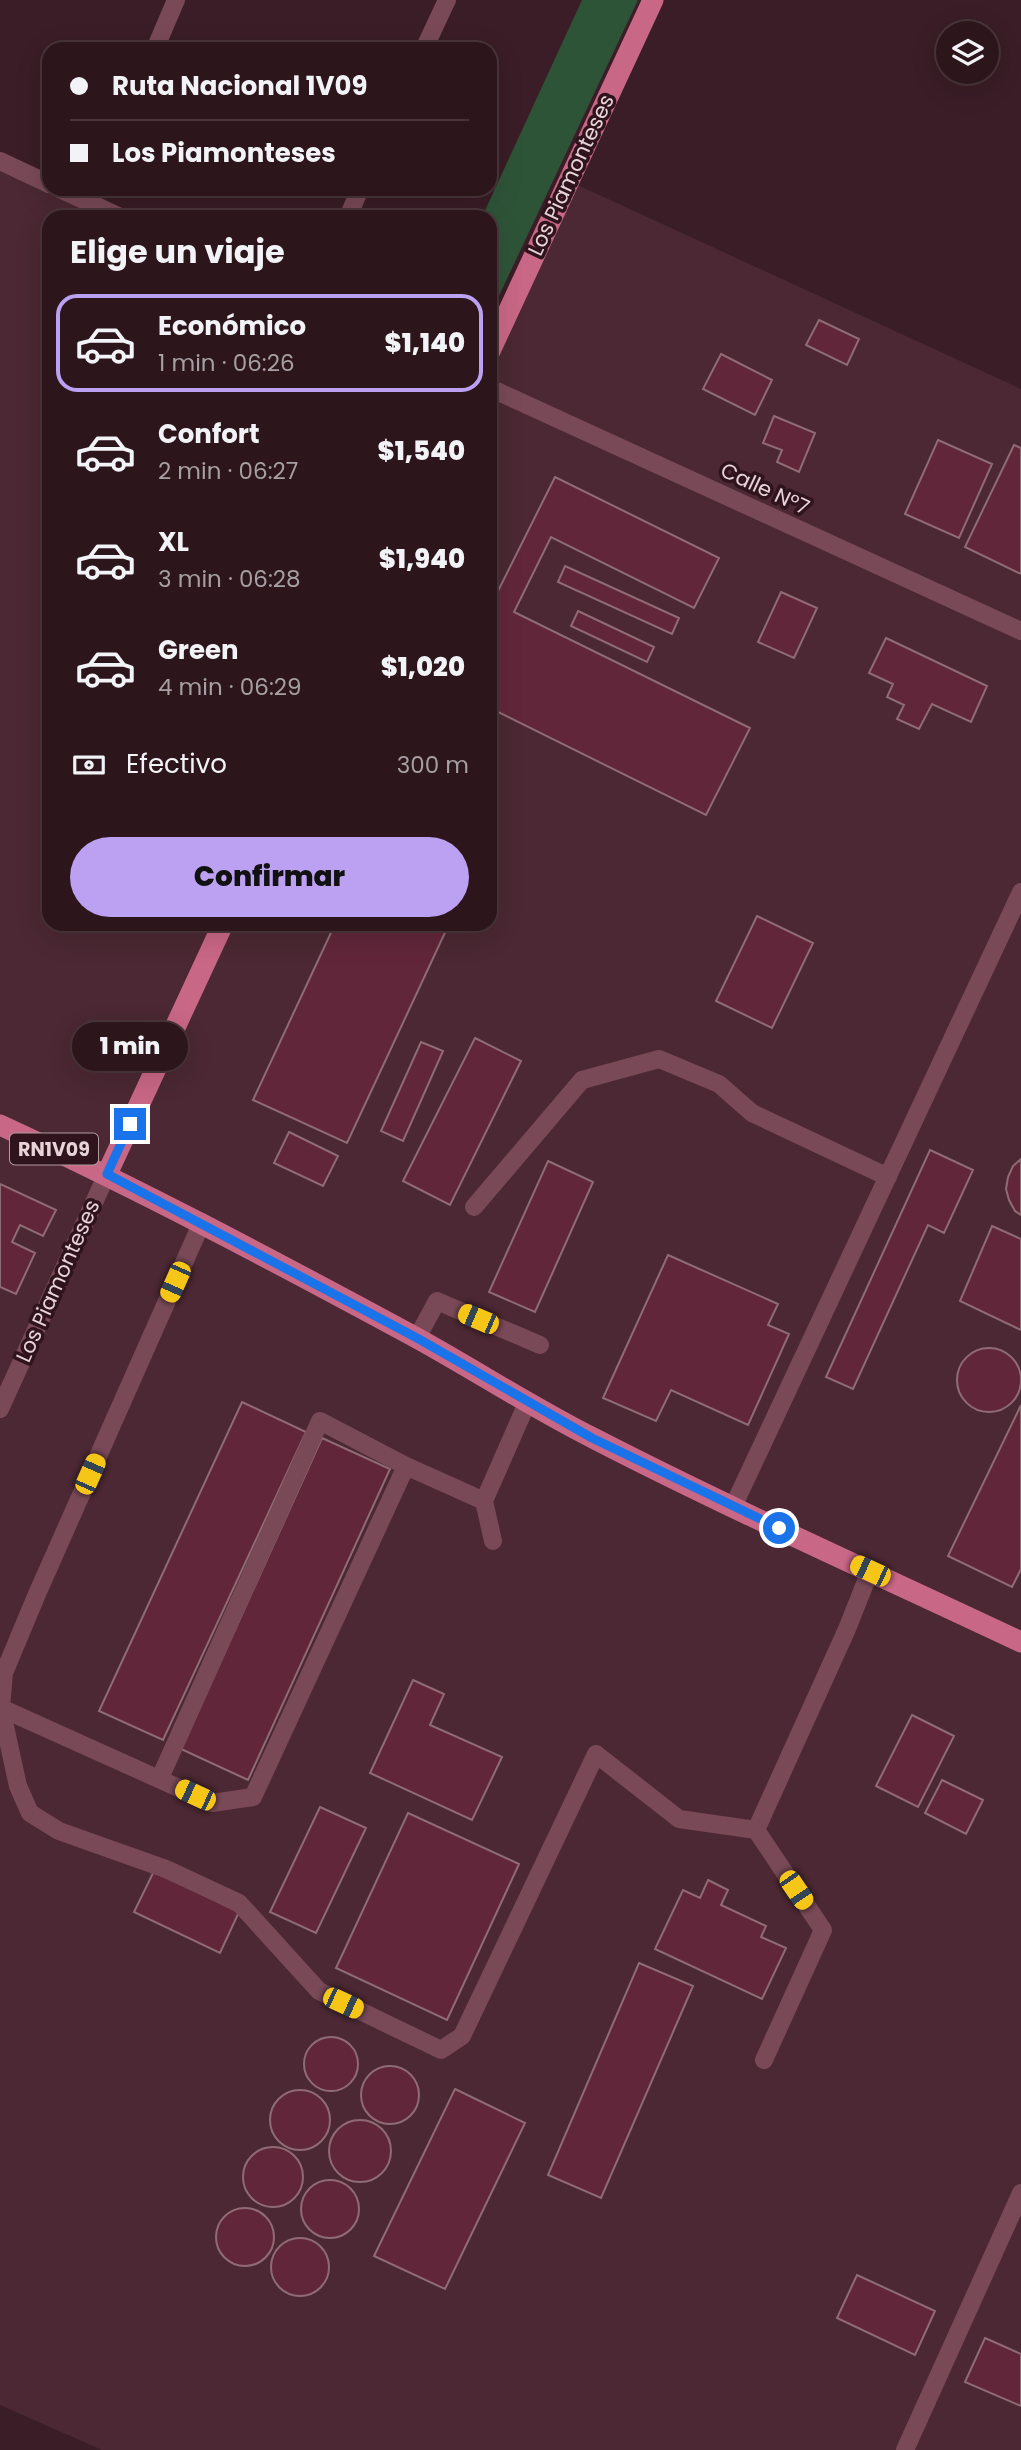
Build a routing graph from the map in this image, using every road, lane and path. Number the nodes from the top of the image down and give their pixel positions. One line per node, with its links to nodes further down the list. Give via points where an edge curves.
1 (176, 0): 4 (street)
2 (447, 0): 5 (street)
3 (653, 0): 10 (main road, Los Piamonteses)
4 (158, 42)
5 (427, 42)
6 (0, 161): 7 (street)
7 (42, 181)
8 (91, 196): 9 (street)
9 (110, 210)
10 (497, 336)
11 (497, 391): 12 (street, Calle Nº7)
12 (1021, 631)
13 (1021, 892): 17 (street)
14 (220, 931): 16 (main road, Los Piamonteses)
15 (0, 1125): 16 (main road, RN1V09)
16 (107, 1174): 19 (main road, RN1V09); 23 (street, Los Piamonteses)
17 (888, 1177): 18 (street, via 752,1112 719,1084 659,1059 582,1080); 26 (street)
18 (474, 1207)
19 (202, 1223): 20 (main road, RN1V09); 30 (street, via 4,1673)
20 (417, 1338): 21 (street, via 437,1301); 22 (main road, RN1V09)
21 (540, 1346)
22 (528, 1401): 25 (street); 26 (main road, RN1V09)
23 (0, 1409)
24 (406, 1466): 25 (street); 31 (street, via 253,1797 212,1803); 31 (street, via 320,1421)
25 (484, 1501): 27 (street)
26 (733, 1507): 28 (main road, RN1V09)
27 (493, 1541)
28 (870, 1571): 29 (main road, RN1V09); 32 (street)
29 (1021, 1642)
30 (1, 1708): 31 (street); 32 (street, via 18,1786 30,1813 59,1831 166,1869 239,1903 318,1991 441,2050 462,2036 596,1754 679,1819)
31 (160, 1778)
32 (756, 1830): 33 (street, via 823,1930)
33 (764, 2060)
34 (1021, 2193): 35 (street)
35 (905, 2450)

